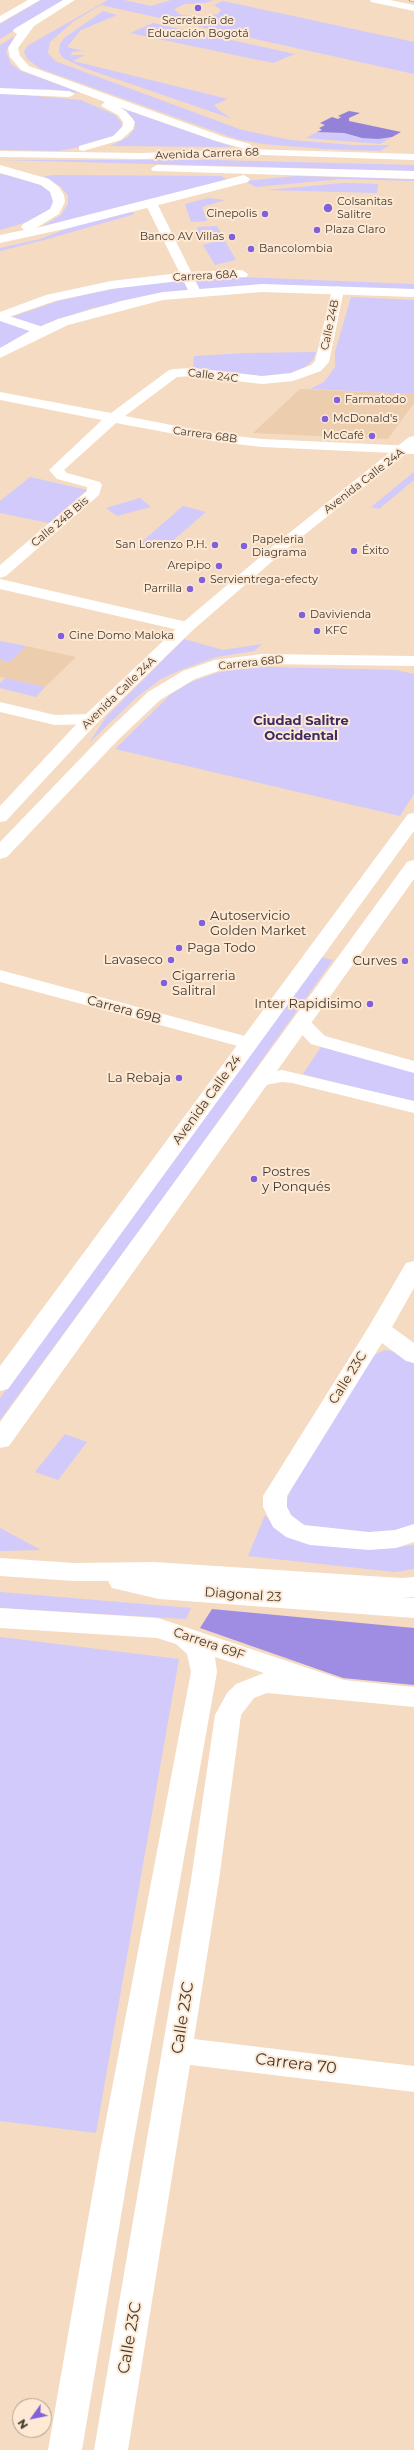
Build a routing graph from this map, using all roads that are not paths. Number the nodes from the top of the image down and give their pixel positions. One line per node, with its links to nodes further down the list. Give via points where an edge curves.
1 (35, 0): 5 (main road)
2 (70, 0): 6 (main road)
3 (375, 0): 4 (main road)
4 (414, 8)
5 (0, 20)
6 (30, 24): 7 (main road); 9 (main road, via 13,48 18,63 30,70 220,139)
7 (6, 38)
8 (0, 91): 11 (main road, via 38,91 85,97 112,107 122,113 129,122 129,127 122,135 102,144 60,152)
9 (283, 153): 11 (main road, Avenida Carrera 68, via 141,156); 12 (main road, Avenida Carrera 68)
10 (0, 154): 11 (main road, Avenida Carrera 68)
11 (25, 154)
12 (414, 158)
13 (0, 168): 14 (main road); 20 (main road, via 45,182 55,190 59,202 55,211 42,220 25,228)
14 (39, 168)
15 (142, 169): 16 (main road, Avenida Carrera 68)
16 (294, 172): 17 (main road, Avenida Carrera 68); 18 (main road, via 237,180)
17 (414, 175)
18 (151, 203): 19 (main road); 24 (main road)
19 (65, 225): 21 (main road); 22 (main road)
20 (0, 234)
21 (0, 239)
22 (0, 245)
23 (254, 274): 24 (main road, Carrera 68A)
24 (188, 276): 28 (main road); 30 (main road, Carrera 68A, via 81,291 30,304)
25 (369, 279): 26 (main road)
26 (414, 280)
27 (338, 290): 28 (main road, Carrera 68A, via 262,288); 29 (main road, Carrera 68A); 33 (main road, Calle 24B, via 322,362 306,372)
28 (195, 292): 31 (main road, Carrera 68A, via 126,304)
29 (414, 293)
30 (0, 317): 31 (main road)
31 (41, 331): 32 (main road, Carrera 68A)
32 (0, 354)
33 (280, 379): 35 (main road, Calle 24C, via 252,380 193,372 174,374)
34 (0, 396): 35 (main road, Carrera 68B)
35 (113, 418): 36 (main road, Carrera 68B, via 218,438 262,443); 37 (main road, Calle 24B Bis, via 56,470 62,476 96,485 94,492)
36 (411, 447): 39 (main road, Avenida Calle 24A, via 278,549)
37 (0, 573)
38 (0, 584): 39 (main road)
39 (187, 627): 44 (main road, Avenida Calle 24A)
40 (390, 661): 41 (main road, Carrera 68D); 42 (main road); 45 (main road, Carrera 68D, via 262,659 202,669 177,680 154,696)
41 (414, 662)
42 (414, 666)
43 (0, 707): 44 (main road, via 55,720)
44 (91, 719): 46 (main road, Avenida Calle 24A)
45 (111, 737): 46 (main road); 50 (main road, Avenida Calle 24A)
46 (18, 798): 47 (main road, Avenida Calle 24A)
47 (0, 817)
48 (414, 818): 49 (main road, Avenida Calle 24)
49 (401, 835): 51 (main road); 53 (main road, Avenida Calle 24)
50 (0, 853)
51 (410, 872): 52 (main road)
52 (394, 894): 53 (main road); 55 (main road)
53 (327, 937): 56 (main road, Avenida Calle 24)
54 (0, 976): 56 (main road, Carrera 69B)
55 (301, 1023): 57 (main road, via 318,1040); 58 (main road)
56 (249, 1043): 63 (main road, Avenida Calle 24)
57 (414, 1067)
58 (260, 1080): 59 (main road, via 292,1077); 64 (main road)
59 (414, 1107)
60 (414, 1268): 61 (main road, Calle 23C)
61 (379, 1329): 62 (main road); 65 (main road, Calle 23C, via 279,1486 275,1496 278,1514 295,1531 325,1539 369,1542 396,1539)
62 (414, 1355)
63 (3, 1374)
64 (0, 1440)
65 (414, 1533)
66 (0, 1567): 67 (main road, Diagonal 23)
67 (74, 1572): 68 (main road, Diagonal 23, via 154,1571); 69 (main road, Diagonal 23, via 159,1588)
68 (414, 1587)
69 (414, 1608)
70 (0, 1618): 71 (main road, Carrera 69F, via 158,1628)
71 (184, 1636): 72 (main road, Carrera 69F); 76 (main road, via 197,1647 202,1657 204,1672 114,2162)
72 (344, 1690): 73 (main road, Carrera 69F); 74 (main road, Calle 23C, via 266,1683 245,1691 236,1700 228,1715)
73 (414, 1697)
74 (178, 2050): 75 (main road, Carrera 70); 77 (main road, Calle 23C)
75 (414, 2079)
76 (65, 2450)
77 (111, 2450)

